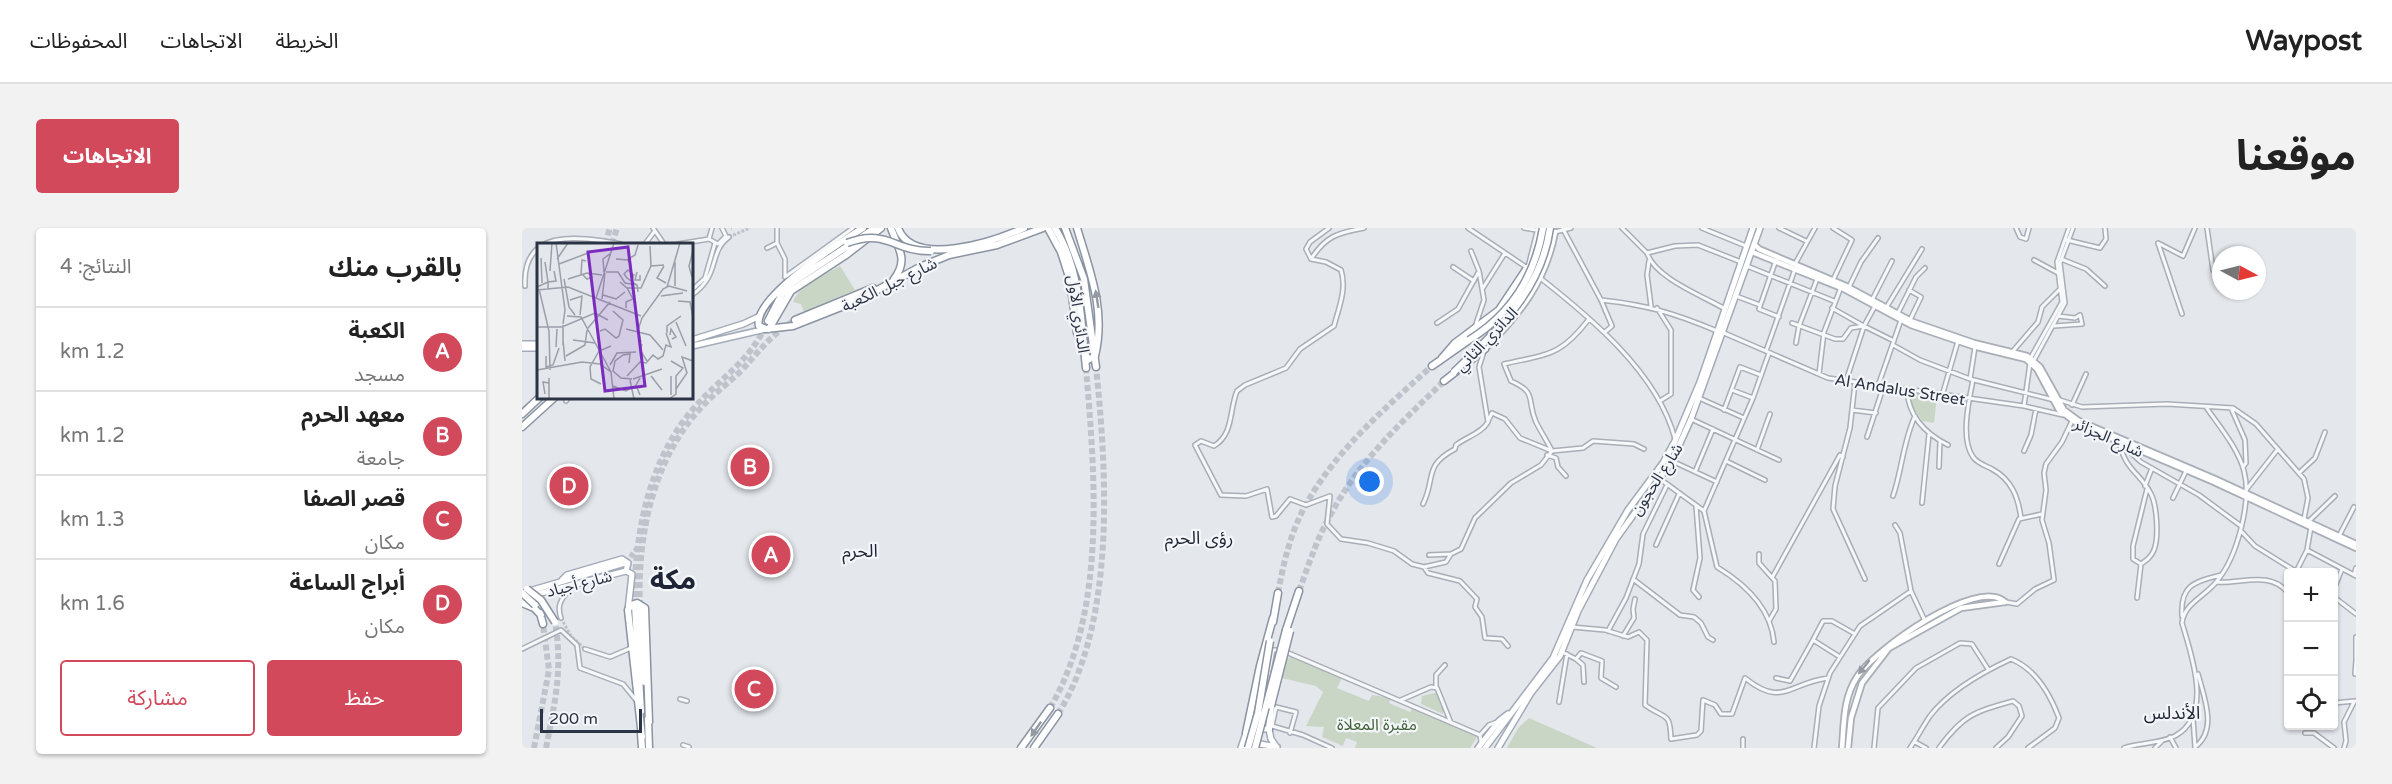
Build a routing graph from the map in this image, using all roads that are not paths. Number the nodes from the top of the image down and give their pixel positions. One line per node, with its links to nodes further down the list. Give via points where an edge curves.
1 (712, 228): 41 (street)
2 (731, 228): 33 (street)
3 (777, 228): 50 (street)
4 (853, 228): 50 (street, via 785,276 785,259)
5 (863, 228): 58 (highway)
6 (875, 228): 119 (highway, via 792,283 782,294)
7 (881, 228): 119 (highway, via 791,291)
8 (891, 228): 75 (highway, via 902,250)
9 (898, 228): 55 (highway, شارع جبل الكعبة, bridge, via 903,238)
10 (1024, 228): 55 (highway, شارع جبل الكعبة, via 977,243)
11 (1046, 228): 82 (highway, شارع جبل الكعبة, via 997,245 949,255); 134 (highway, via 1061,252 1070,280 1077,333)
12 (1055, 228): 134 (highway, الدائري الأول, via 1074,274)
13 (1065, 228): 133 (highway, الدائري الأول, via 1082,272)
14 (1077, 228): 133 (highway, one-way to 14, via 1100,322 1097,292)
15 (1329, 228): 61 (street, via 1310,242 1306,249)
16 (1364, 228): 61 (street, via 1323,241)
17 (1468, 228): 59 (street)
18 (1524, 228): 34 (street)
19 (1571, 228): 36 (street)
20 (1622, 228): 60 (street)
21 (1702, 228): 52 (street)
22 (1753, 228): 52 (main road, شارع الحجون)
23 (1760, 228): 51 (main road, شارع الحجون)
24 (1779, 228): 44 (street)
25 (1815, 228): 44 (street)
26 (1833, 228): 80 (street, via 1852,240)
27 (2016, 228): 28 (street, via 2020,237 2026,239)
28 (2029, 228)
29 (2071, 228): 42 (street); 76 (street, via 2058,258)
30 (2105, 228): 42 (street, via 2106,238 2100,248)
31 (2195, 228): 106 (street, via 2183,256 2158,243)
32 (2207, 228): 68 (street)
33 (723, 229): 43 (street)
34 (1540, 229): 35 (street); 72 (street); 135 (highway, الدائري الثاني, bridge, via 1537,256 1517,297 1496,320)
35 (1554, 229): 36 (street); 79 (street); 142 (highway, الدائري الثاني, bridge, via 1525,296)
36 (1563, 229): 95 (street)
37 (654, 230): 46 (street); 47 (street)
38 (553, 235): 45 (street)
39 (729, 237): 43 (street)
40 (1878, 238): 86 (street)
41 (710, 239): 48 (street); 49 (street)
42 (2067, 240): 62 (street)
43 (723, 241): 49 (street); 93 (street, via 710,279)
44 (1806, 241): 70 (street)
45 (613, 243)
46 (646, 243)
47 (663, 243)
48 (684, 243)
49 (715, 243): 90 (street, via 705,278)
50 (777, 243): 53 (street)
51 (1754, 244): 57 (main road, شارع الحجون); 70 (street)
52 (1746, 246): 69 (main road, شارع الحجون)
53 (767, 248)
54 (1922, 249): 103 (street)
55 (931, 251): 58 (highway, bridge, via 914,251 894,239 873,234 861,235)
56 (1471, 251): 74 (street)
57 (1752, 252): 63 (street); 69 (main road, شارع الحجون)
58 (828, 253): 107 (highway, via 787,281)
59 (1505, 253): 72 (street); 87 (street)
60 (1647, 253): 65 (street); 69 (street, via 1698,245)
61 (1311, 258): 238 (street, via 1341,270 1344,279 1334,326 1300,349 1286,369 1237,391 1224,437 1214,446 1198,441 1197,452 1209,467 1221,495 1246,496 1268,489 1272,518 1290,499 1306,505 1330,496 1327,524 1341,539 1394,551 1406,562)
62 (2061, 259): 85 (street, via 2086,269); 108 (street, via 2066,298)
63 (1776, 260): 70 (street); 77 (street)
64 (2034, 260): 76 (street)
65 (1649, 261): 99 (street); 104 (street, via 1661,273)
66 (1892, 261): 96 (street)
67 (523, 262): 84 (street)
68 (2212, 263)
69 (1744, 264): 77 (street); 94 (main road, شارع الحجون); 104 (main road, شارع الحجون)
70 (1796, 266): 78 (street); 80 (street); 83 (street)
71 (1453, 267): 81 (street)
72 (1527, 268): 79 (street); 120 (highway, via 1499,310)
73 (1925, 268): 91 (street)
74 (1479, 271): 81 (street); 87 (street)
75 (899, 273): 82 (highway); 111 (highway, شارع جبل الكعبة, via 879,286)
76 (2058, 273): 89 (street)
77 (1771, 276): 83 (street); 98 (street)
78 (1818, 278): 88 (street); 92 (street)
79 (1542, 279): 110 (street); 130 (street, via 1524,309)
80 (1833, 280): 86 (street)
81 (1474, 281): 114 (street, via 1458,309)
82 (891, 283): 119 (highway, شارع جبل الكعبة, via 794,326)
83 (1790, 284): 92 (street); 109 (street)
84 (525, 286)
85 (2105, 286)
86 (1849, 287): 96 (street)
87 (1483, 288): 120 (street, via 1484,300)
88 (1841, 288): 97 (street); 100 (street)
89 (2061, 288): 131 (street, via 2042,307 2038,322); 137 (street, via 2060,307)
90 (693, 289)
91 (1909, 290): 105 (street); 113 (street, via 1922,297)
92 (1812, 292): 97 (street); 116 (street)
93 (693, 294)
94 (1736, 296): 98 (street); 122 (main road, شارع الحجون)
95 (1601, 300): 99 (street, Al Andalus Street); 121 (street, via 1612,326)
96 (1872, 300): 103 (street)
97 (1834, 301): 102 (street)
98 (1760, 305): 109 (street, via 1759,309)
99 (1651, 306): 101 (street, Al Andalus Street)
100 (1875, 306): 112 (street); 117 (street)
101 (1657, 308): 122 (street, Al Andalus Street); 160 (street, via 1671,330 1671,394)
102 (1832, 308): 117 (street); 123 (street)
103 (1886, 308): 105 (street)
104 (1725, 309): 122 (main road, شارع الحجون)
105 (1897, 314): 113 (street)
106 (2182, 314)
107 (760, 316): 119 (highway, via 759,326); 124 (main road)
108 (2058, 316): 118 (street); 118 (street, via 2080,315 2082,324)
109 (1779, 317): 132 (street)
110 (1588, 319): 121 (street); 192 (street, via 1566,346 1541,358 1504,364 1511,381 1526,387 1531,395 1535,419)
111 (795, 320)
112 (1901, 320): 125 (street); 127 (street)
113 (1910, 320): 131 (street, via 1974,343)
114 (1437, 323)
115 (1792, 323): 116 (street)
116 (1799, 326): 123 (street); 126 (street)
117 (1863, 326): 123 (street, via 1851,328 1843,339); 127 (street); 148 (street)
118 (2053, 326): 137 (street)
119 (767, 327): 128 (main road)
120 (1475, 328): 135 (highway)
121 (1605, 332): 160 (street)
122 (1721, 332): 132 (street, Al Andalus Street); 155 (main road, شارع الحجون); 185 (main road, شارع الحجون)
123 (1823, 336): 143 (street)
124 (693, 340)
125 (1959, 342): 129 (street); 141 (street)
126 (1796, 343)
127 (1894, 343): 141 (street, via 1920,360); 150 (street)
128 (693, 346)
129 (1975, 347): 137 (street); 146 (street)
130 (1485, 349): 136 (highway)
131 (2013, 351): 137 (street)
132 (1767, 352): 143 (street, Al Andalus Street); 145 (street)
133 (1095, 356): 134 (highway, via 1091,360); 139 (highway, الدائري الأول)
134 (1085, 358): 140 (highway, الدائري الأول)
135 (1442, 358): 138 (highway, الدائري الثاني)
136 (1477, 360): 142 (highway); 178 (street)
137 (2031, 361): 153 (street); 161 (street, شارع الجزائر)
138 (1432, 366)
139 (1096, 367)
140 (1086, 368)
141 (1949, 371): 146 (street); 154 (street)
142 (1454, 372): 147 (highway, الدائري الثاني)
143 (1819, 374): 148 (street, Al Andalus Street)
144 (2086, 374): 162 (street)
145 (1761, 375): 151 (street, via 1740,367); 156 (street)
146 (1971, 379): 153 (street); 159 (street)
147 (1444, 381)
148 (1846, 381): 149 (street, Al Andalus Street)
149 (1855, 382): 150 (street, Al Andalus Street); 168 (street)
150 (1881, 387): 152 (street, Al Andalus Street); 170 (street)
151 (1732, 390): 156 (street); 167 (street)
152 (1907, 391): 154 (street, Al Andalus Street); 174 (street, via 1908,404)
153 (2024, 392): 161 (street); 163 (street)
154 (1942, 396): 159 (street, Al Andalus Street)
155 (1699, 398): 167 (street); 176 (main road, شارع الحجون)
156 (1753, 398): 175 (street)
157 (538, 399): 171 (highway)
158 (553, 399): 179 (highway)
159 (1969, 400): 163 (street, Al Andalus Street); 223 (street, via 1969,450 1974,459 1998,473 2015,491)
160 (1660, 401): 185 (street)
161 (2057, 403): 162 (street); 162 (street); 169 (street); 173 (street, شارع الجزائر); 212 (street, شارع الجزائر, via 2088,425)
162 (2072, 405): 164 (street)
163 (2024, 406): 166 (street, Al Andalus Street)
164 (2205, 406): 165 (street); 200 (street)
165 (2231, 408): 190 (street, via 2256,424); 200 (street, via 2245,440)
166 (2036, 409): 169 (street, Al Andalus Street); 193 (street)
167 (1724, 410): 175 (street)
168 (1852, 410): 170 (street); 195 (street)
169 (2050, 410): 173 (street, Al Andalus Street)
170 (1876, 413): 183 (street)
171 (522, 414)
172 (1770, 414): 191 (street)
173 (2063, 415): 177 (street, شارع الجزائر)
174 (1915, 416): 182 (street); 214 (street, via 1905,441)
175 (1744, 418): 184 (street)
176 (1691, 419): 180 (street); 196 (main road, شارع الحجون)
177 (2072, 421): 187 (street, شارع الجزائر); 222 (street, via 2046,464)
178 (1488, 422): 192 (street, via 1492,413 1505,418 1520,438); 218 (street, via 1436,462)
179 (522, 427)
180 (1713, 429): 184 (street); 203 (street)
181 (2325, 432): 204 (street, via 2315,458)
182 (1929, 434): 186 (street); 217 (street)
183 (1867, 437)
184 (1736, 438): 191 (street); 198 (street)
185 (1675, 441): 309 (main road, شارع الحجون, via 1587,580 1553,658)
186 (1940, 441): 188 (street); 199 (street)
187 (2119, 443): 201 (street); 202 (street, شارع الجزائر); 211 (street, via 2124,460)
188 (1948, 445)
189 (1644, 449): 192 (street, via 1634,444 1593,441 1583,448)
190 (2278, 449): 204 (street); 212 (street)
191 (1757, 450): 197 (street)
192 (1552, 451): 194 (street)
193 (2024, 451)
194 (1547, 455): 205 (street, via 1556,458); 232 (street, via 1541,465 1510,483 1475,518 1461,549)
195 (1844, 457): 245 (street, via 1840,455 1827,475 1808,517); 248 (street, via 1833,509)
196 (1672, 460): 203 (street); 206 (main road, شارع الحجون)
197 (1779, 460)
198 (1726, 461): 207 (street); 208 (street)
199 (1939, 467)
200 (2243, 467): 212 (street)
201 (2152, 468): 209 (street); 211 (street)
202 (2186, 471): 209 (street); 212 (street, شارع الجزائر)
203 (1695, 472): 208 (street)
204 (2299, 473): 224 (street, via 2308,498)
205 (1566, 476)
206 (1659, 479): 210 (street); 274 (main road, شارع الحجون, via 1606,556)
207 (1765, 480)
208 (1717, 482): 221 (street)
209 (2180, 484): 216 (street); 226 (street)
210 (1667, 485): 213 (street); 247 (street, via 1644,534 1640,564)
211 (2146, 487): 237 (street, via 2133,546 2133,559); 237 (street, via 2154,503 2156,537 2150,557)
212 (2246, 493): 224 (street, شارع الجزائر); 224 (street, شارع الجزائر); 226 (street)
213 (1679, 494): 219 (street); 229 (street)
214 (1893, 496)
215 (2335, 496): 224 (street)
216 (2173, 498)
217 (1922, 503)
218 (1423, 504)
219 (1696, 506): 221 (street); 259 (street, via 1700,558 1693,590)
220 (2354, 507): 228 (street)
221 (1704, 511): 271 (street, via 1717,567 1738,580)
222 (2042, 513): 223 (street); 264 (street, via 2054,580 2017,604)
223 (2021, 518): 236 (street)
224 (2308, 522): 228 (street, شارع الجزائر); 230 (street, شارع الجزائر); 231 (street)
225 (1895, 525): 256 (street)
226 (2241, 526): 227 (street)
227 (2241, 531): 239 (street, via 2256,546); 244 (street)
228 (2339, 536): 230 (street, شارع الجزائر)
229 (1656, 545)
230 (2356, 546)
231 (2307, 550): 240 (street); 242 (street)
232 (1451, 554): 234 (street); 238 (street, via 1446,562)
233 (1759, 554): 245 (street, via 1759,563)
234 (1429, 555)
235 (625, 563): 250 (main road, شارع أجياد)
236 (1999, 564)
237 (2141, 564): 261 (street)
238 (1424, 567): 284 (street, via 1428,573 1462,584 1477,599 1475,607 1482,617 1485,638 1502,639)
239 (2291, 568)
240 (2299, 568)
241 (2356, 568): 246 (street)
242 (2342, 569): 246 (street); 249 (street)
243 (627, 572): 250 (main road, شارع أجياد, via 628,562 622,559 567,574); 253 (main road, شارع أجياد); 266 (main road, via 632,574)
244 (2221, 575): 251 (street); 272 (street, via 2199,580 2189,587 2181,603)
245 (1773, 576): 271 (street, via 1776,609)
246 (2355, 576)
247 (1633, 579): 276 (street); 280 (street, via 1680,615 1694,617)
248 (1865, 579)
249 (2338, 579)
250 (561, 580): 257 (main road, شارع أجياد)
251 (2217, 582): 254 (street, via 2234,584 2260,579); 272 (street, via 2184,614)
252 (522, 584): 269 (highway, bridge)
253 (567, 586): 260 (main road, شارع أجياد); 269 (street)
254 (2284, 589)
255 (1299, 591): 275 (highway)
256 (1911, 591): 270 (street); 277 (street, via 1860,626)
257 (522, 593): 268 (highway, bridge)
258 (1278, 593): 282 (highway)
259 (1699, 597)
260 (522, 598)
261 (2137, 598)
262 (1635, 599): 278 (street, via 1634,618)
263 (2338, 600): 267 (street)
264 (2005, 602): 270 (street, via 1992,597 1970,600); 344 (street, via 1961,608 1889,648 1862,683 1851,718)
265 (522, 603): 268 (highway)
266 (634, 608): 285 (highway); 314 (highway); 314 (highway, via 631,605 637,603 645,608); 322 (highway)
267 (2356, 614)
268 (541, 615): 273 (highway)
269 (558, 620)
270 (1925, 621): 343 (street, one-way to 343, via 1873,657 1856,678 1843,715)
271 (1769, 622): 283 (street)
272 (2182, 623): 294 (street)
273 (543, 624)
274 (1572, 627): 276 (street); 288 (main road, شارع الحجون)
275 (1288, 631): 316 (highway, bridge, via 1271,706); 330 (highway, bridge)
276 (1608, 631): 278 (street)
277 (1855, 634): 281 (street, via 1832,621 1823,621); 289 (street)
278 (1623, 636): 297 (street, via 1639,632 1647,640 1646,705 1669,719 1671,739 1701,731 1703,700 1715,705 1721,714 1731,714 1745,678 1762,691 1780,694 1810,680)
279 (2356, 637): 291 (street)
280 (1713, 640)
281 (1813, 640): 289 (street); 296 (street, via 1790,681)
282 (1268, 641): 312 (highway); 330 (highway, bridge)
283 (1774, 642)
284 (1508, 646)
285 (631, 647): 287 (street, via 610,657); 302 (highway)
286 (522, 649): 302 (street, via 561,630 577,645 580,668 622,684)
287 (585, 649)
288 (1565, 653): 290 (street); 306 (street); 309 (main road, شارع الحجون)
289 (1840, 657): 297 (street)
290 (1576, 659): 298 (street, via 1583,665); 299 (street, via 1581,653 1602,661 1601,678)
291 (2356, 660): 295 (street)
292 (1445, 665): 300 (street, via 1436,675)
293 (1988, 669): 326 (street, via 1951,694 1930,716); 345 (street, via 1972,644 1959,643 1916,668 1878,708); 350 (street, via 2011,659 2018,662 2030,669 2054,705 2059,718 2055,728)
294 (2197, 671): 311 (street); 354 (street, via 2208,709 2202,742)
295 (2355, 674)
296 (1776, 678)
297 (1828, 678): 342 (street, via 1819,706)
298 (1584, 682)
299 (1616, 687)
300 (1436, 688): 304 (street); 315 (street)
301 (680, 699): 303 (street)
302 (636, 700): 322 (highway)
303 (687, 701)
304 (1400, 701): 315 (street); 317 (street, via 1278,649 1273,650)
305 (2355, 701): 307 (street); 356 (street, via 2344,723)
306 (1560, 702)
307 (2338, 703)
308 (1050, 708): 333 (highway, one-way to 333)
309 (1517, 711): 313 (main road); 338 (main road); 339 (main road); 340 (main road)
310 (1058, 714): 334 (highway)
311 (2193, 716): 323 (street, via 2187,726); 354 (street)
312 (1248, 721): 317 (main road); 318 (highway)
313 (1499, 721): 321 (street); 328 (main road)
314 (649, 722): 332 (highway)
315 (1451, 723): 321 (street)
316 (1271, 727): 317 (main road); 319 (street); 319 (street, via 1276,707 1296,712); 336 (main road, via 1271,739)
317 (1257, 729)
318 (1245, 733): 330 (main road); 335 (main road)
319 (1290, 733): 337 (street)
320 (2305, 733): 355 (street, via 2314,733)
321 (1480, 735): 328 (street)
322 (642, 736): 331 (highway)
323 (2170, 737): 325 (street); 353 (street)
324 (1743, 739): 341 (street)
325 (2162, 741): 351 (street); 352 (street)
326 (1915, 742): 346 (street); 347 (street)
327 (683, 744): 329 (street)
328 (1479, 745)
329 (689, 747)
330 (1251, 747): 335 (main road); 336 (main road, via 1264,744)
331 (642, 748)
332 (649, 748)
333 (1021, 748)
334 (1034, 748)
335 (1242, 748)
336 (1277, 748)
337 (1332, 748)
338 (1485, 748)
339 (1493, 748)
340 (1498, 748)
341 (1743, 748)
342 (1814, 748)
343 (1842, 748)
344 (1848, 748)
345 (1874, 748)
346 (1910, 748)
347 (1926, 748)
348 (1939, 748): 349 (street, via 1962,719 2013,700 2022,716)
349 (1996, 748)
350 (2028, 748)
351 (2124, 748)
352 (2155, 748)
353 (2176, 748)
354 (2195, 748)
355 (2334, 748)
356 (2344, 748)

